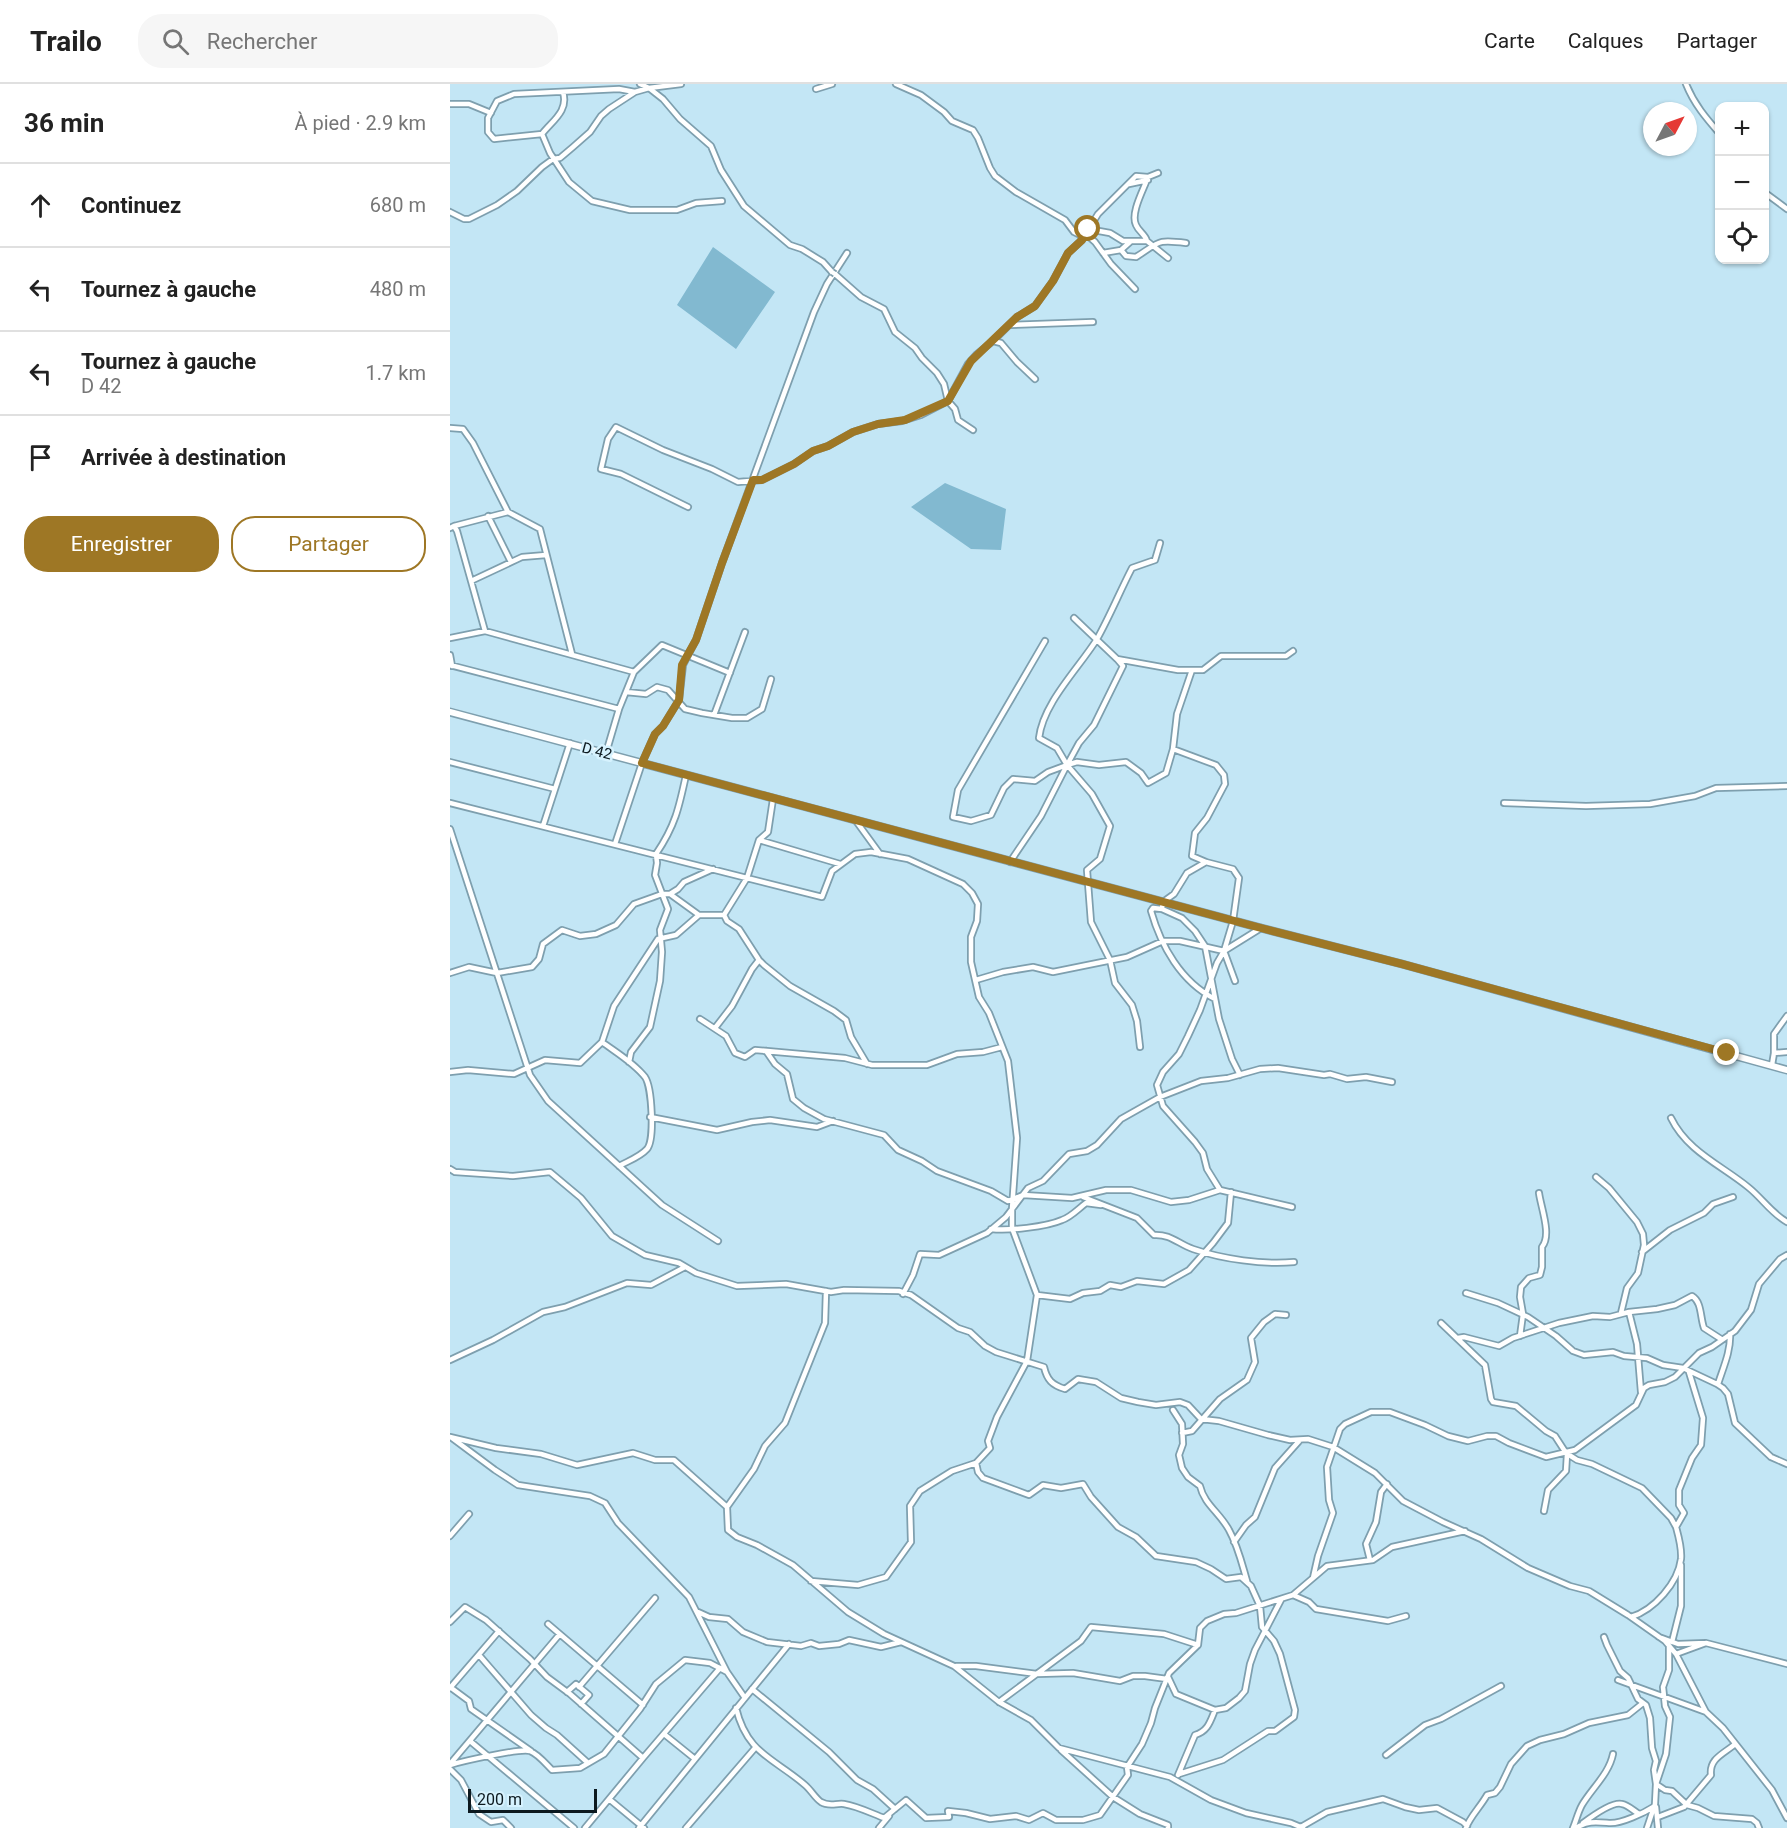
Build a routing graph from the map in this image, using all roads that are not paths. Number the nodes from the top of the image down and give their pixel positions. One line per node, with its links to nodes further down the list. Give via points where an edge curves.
1 (640, 84): 6 (street)
2 (681, 84): 6 (street)
3 (832, 84): 7 (street)
4 (896, 84): 22 (street, via 921,95 952,121 973,130 995,177 1065,220)
5 (1686, 84): 12 (street)
6 (649, 88): 9 (street); 35 (street, via 711,146 744,206 790,245 823,262 861,297 884,309 895,332 937,373)
7 (816, 89)
8 (563, 92): 9 (street); 11 (street, via 514,94 497,101); 13 (street, via 562,113)
9 (635, 92): 14 (street, via 601,116 590,132 560,158)
10 (450, 104): 11 (street, via 469,104)
11 (491, 113): 13 (street, via 488,132 494,139)
12 (1715, 129)
13 (542, 134): 14 (street)
14 (553, 159): 18 (street, via 569,182 592,201 630,210 677,210 696,203); 20 (street, via 497,206 469,219)
15 (1158, 173): 16 (street)
16 (1148, 179): 21 (street, via 1136,176 1100,211); 25 (street, via 1134,217)
17 (1769, 196): 19 (street)
18 (722, 201)
19 (1787, 209)
20 (450, 212)
21 (1087, 232): 22 (street); 23 (street, via 1110,233); 28 (street)
22 (1082, 240): 32 (street, via 1068,253 1040,299)
23 (1131, 242): 25 (street, via 1142,240); 26 (street)
24 (1186, 243): 25 (street, via 1162,240)
25 (1149, 244): 26 (street, via 1136,257 1125,256); 29 (street)
26 (1121, 250): 28 (street)
27 (847, 253): 38 (street, via 814,312)
28 (1103, 253): 30 (street)
29 (1168, 258)
30 (1135, 289)
31 (1093, 322): 32 (street)
32 (1010, 325): 33 (street)
33 (993, 341): 34 (street, via 1002,343); 35 (street, via 968,364)
34 (1035, 379)
35 (948, 401): 37 (street, via 958,420); 38 (street, via 905,420 853,432 762,480)
36 (450, 428): 40 (street, via 463,429 473,443)
37 (973, 430)
38 (753, 480): 39 (street, via 738,482 616,427 608,439 601,469 621,474); 63 (street, bridge, via 696,640 682,665)
39 (688, 507)
40 (508, 512): 41 (street); 44 (street, via 540,529)
41 (488, 516): 42 (street); 45 (street)
42 (452, 527): 46 (street)
43 (1160, 543): 51 (street, via 1155,560 1131,568)
44 (546, 555): 45 (street); 54 (street)
45 (511, 562): 46 (street)
46 (471, 581): 48 (street)
47 (1074, 618): 51 (street)
48 (485, 631): 50 (street); 54 (street)
49 (745, 632): 60 (street)
50 (450, 638)
51 (1097, 639): 56 (street); 72 (street, via 1040,726 1039,738 1057,748)
52 (1045, 641): 72 (street, via 958,790 953,817 971,821 991,815 1013,779 1035,781)
53 (1293, 651): 58 (street, via 1286,656 1221,656 1203,670)
54 (572, 654): 59 (street)
55 (450, 655): 57 (street)
56 (1117, 659): 58 (street); 72 (street, via 1123,666 1094,725)
57 (451, 665): 64 (street)
58 (1192, 670): 68 (street, via 1177,714)
59 (634, 672): 60 (street, via 662,645); 62 (street)
60 (730, 673): 66 (street)
61 (771, 680): 66 (street, via 762,709 747,718)
62 (626, 692): 63 (street, via 646,694 657,687 668,690); 64 (street)
63 (679, 700): 66 (street, via 685,709); 71 (street, via 655,734)
64 (619, 709): 69 (street)
65 (450, 712): 67 (street, D 42 / D 42)
66 (714, 715)
67 (570, 743): 69 (street, D 42 / D 42); 75 (street)
68 (1173, 749): 72 (street, via 1166,773 1148,783 1126,762); 89 (street, via 1216,765 1224,775 1225,784 1195,833 1192,855)
69 (606, 753): 71 (street, D 42 / D 42)
70 (450, 762): 75 (street)
71 (642, 763): 73 (street, D 42 / D 42); 83 (street)
72 (1067, 765): 88 (street, via 1041,816); 93 (street, via 1092,794 1110,826 1100,860 1087,870)
73 (686, 775): 76 (street, D 42 / D 42); 86 (street, via 677,817)
74 (1787, 786): 78 (street, via 1716,788 1650,804)
75 (555, 789): 80 (street)
76 (773, 799): 79 (street, D 42 / D 42); 82 (street, via 768,832)
77 (450, 803): 80 (street)
78 (1504, 803)
79 (856, 821): 87 (street); 88 (street, D 42 / D 42)
80 (543, 826): 83 (street)
81 (450, 829): 85 (street)
82 (759, 840): 90 (street); 92 (street)
83 (615, 844): 86 (street)
84 (450, 848): 85 (street)
85 (456, 849): 108 (street)
86 (656, 854): 91 (street); 94 (street, via 655,875)
87 (880, 854): 90 (street, via 855,854); 109 (street, via 908,859 963,884 972,893 978,904 971,938)
88 (1010, 862): 93 (street, D 42 / D 42)
89 (1206, 862): 96 (street, via 1187,873); 99 (street, via 1233,869 1239,878)
90 (840, 864): 92 (street, via 832,871 822,897)
91 (713, 869): 92 (street); 95 (street, via 684,882)
92 (747, 878): 98 (street)
93 (1087, 882): 96 (street, D 42 / D 42); 106 (street, via 1091,922)
94 (662, 894): 95 (street); 101 (street, via 668,909 660,930); 108 (street, via 634,904 616,925 596,934 580,936 562,930 543,944 532,967)
95 (670, 894): 97 (street)
96 (1162, 906): 99 (street, D 42 / D 42); 102 (street, via 1151,911); 103 (street, via 1182,918)
97 (699, 915): 98 (street); 101 (street, via 676,935)
98 (724, 915): 105 (street, via 739,928)
99 (1233, 921): 100 (street, D 42 / D 42); 104 (street)
100 (1261, 928): 104 (street); 125 (street, D 42 / D 42)
101 (662, 939): 117 (street, via 658,939 614,1006); 123 (street, via 660,981 650,1027 631,1052)
102 (1163, 941): 103 (street); 106 (street); 112 (street, via 1178,969)
103 (1205, 946): 104 (street); 110 (street)
104 (1224, 951): 110 (street); 111 (street)
105 (759, 960): 116 (street); 124 (street, via 790,986 846,1020)
106 (1110, 960): 109 (street, via 1053,972 1033,967); 119 (street, via 1115,983 1132,1005)
107 (450, 973): 108 (street, via 469,967)
108 (497, 973): 126 (street)
109 (976, 980): 118 (street, via 979,997)
110 (1212, 980): 112 (street); 113 (street)
111 (1235, 981)
112 (1206, 995): 113 (street); 131 (street, via 1179,1054 1157,1085)
113 (1215, 999): 129 (street)
114 (1787, 1016): 122 (street, via 1774,1034)
115 (700, 1018): 116 (street)
116 (716, 1028): 120 (street, via 726,1036 735,1053 745,1057 755,1050)
117 (602, 1042): 123 (street); 126 (street, via 580,1062 545,1060)
118 (1002, 1047): 124 (street, via 957,1054 927,1065); 144 (street, via 1012,1083 1017,1138)
119 (1140, 1047)
120 (766, 1051): 124 (street, via 845,1058); 134 (street, via 787,1074 793,1099)
121 (1787, 1052): 122 (street)
122 (1774, 1053): 125 (street)
123 (629, 1062): 132 (street, via 647,1080)
124 (867, 1064)
125 (1772, 1065): 127 (street, D 42 / D 42)
126 (528, 1068): 128 (street, via 514,1074); 135 (street, via 548,1101)
127 (1787, 1070)
128 (450, 1072)
129 (1240, 1075): 130 (street, via 1278,1068); 131 (street, via 1201,1081)
130 (1392, 1082)
131 (1160, 1097): 138 (street, via 1163,1106 1196,1142); 141 (street, via 1121,1119 1097,1145 1073,1152)
132 (650, 1117): 134 (street, via 717,1130 752,1122 817,1127); 135 (street, via 653,1129 648,1148)
133 (1671, 1118): 148 (street, via 1692,1148 1748,1187)
134 (833, 1121): 144 (street, via 884,1135 898,1150 937,1171 1008,1201)
135 (619, 1166): 151 (street, via 662,1204)
136 (450, 1169): 156 (street, via 513,1176 550,1172 581,1198 612,1236 645,1255)
137 (1596, 1177): 153 (street, via 1642,1228)
138 (1220, 1190): 139 (street); 142 (street, via 1171,1202 1131,1190)
139 (1231, 1192): 146 (street); 152 (street, via 1228,1223)
140 (1539, 1193): 163 (street, via 1547,1226 1546,1242 1542,1247 1540,1275 1529,1278 1521,1287)
141 (1023, 1195): 142 (street); 144 (street); 147 (street)
142 (1080, 1196): 145 (street)
143 (1733, 1197): 153 (street, via 1713,1204)
144 (1013, 1198): 147 (street)
145 (1106, 1205): 149 (street, via 1086,1203 1064,1220); 152 (street, via 1137,1218 1154,1235 1166,1235)
146 (1292, 1207)
147 (1012, 1209): 149 (street); 150 (street)
148 (1787, 1222)
149 (1012, 1228): 150 (street); 160 (street)
150 (991, 1229): 158 (street, via 939,1255 920,1254)
151 (718, 1241)
152 (1205, 1252): 155 (street, via 1237,1260); 160 (street, via 1189,1270 1164,1284 1110,1284 1100,1291 1070,1299)
153 (1642, 1252): 162 (street, via 1638,1273 1627,1288)
154 (1787, 1255): 167 (street, via 1759,1284 1745,1321)
155 (1294, 1262)
156 (685, 1267): 157 (street, via 737,1286 786,1284); 172 (street, via 651,1285 627,1283 543,1312)
157 (825, 1291): 158 (street); 188 (street, via 825,1323 785,1423 765,1446)
158 (903, 1293): 173 (street, via 970,1332 985,1346)
159 (1466, 1293): 163 (street)
160 (1037, 1295): 173 (street)
161 (1629, 1312): 162 (street); 170 (street, via 1675,1305 1692,1296 1699,1304 1704,1328); 171 (street)
162 (1621, 1313): 166 (street)
163 (1523, 1314): 166 (street); 168 (street)
164 (1286, 1315): 179 (street, via 1275,1314 1255,1332 1251,1346 1255,1362 1247,1380)
165 (1441, 1323): 169 (street)
166 (1544, 1328): 168 (street); 171 (street, via 1584,1355 1613,1352)
167 (1730, 1334): 170 (street); 176 (street)
168 (1520, 1336): 169 (street, via 1499,1346)
169 (1458, 1338): 184 (street, via 1485,1365 1493,1402 1516,1406 1555,1436)
170 (1721, 1339): 174 (street)
171 (1637, 1356): 174 (street); 177 (street)
172 (450, 1360)
173 (1027, 1361): 179 (street, via 1044,1367 1049,1381 1065,1389 1078,1380 1096,1382 1121,1398 1156,1405 1180,1402); 185 (street, via 994,1425 988,1441 990,1448)
174 (1683, 1368): 175 (street); 177 (street, via 1675,1377 1649,1384)
175 (1689, 1372): 176 (street); 191 (street, via 1703,1418 1701,1445 1679,1490 1679,1505 1684,1513)
176 (1718, 1384): 186 (street, via 1728,1394 1736,1423 1771,1457)
177 (1641, 1392): 184 (street, via 1636,1405)
178 (1173, 1410): 180 (street)
179 (1201, 1419): 180 (street, via 1192,1431); 182 (street)
180 (1182, 1433): 194 (street, via 1182,1468 1200,1486 1203,1498 1218,1514)
181 (450, 1437): 188 (street, via 577,1465 633,1453 656,1460 674,1460); 204 (street, via 518,1485 590,1496 605,1503 618,1523 690,1597)
182 (1301, 1440): 183 (street); 194 (street, via 1275,1468 1256,1517)
183 (1333, 1447): 184 (street, via 1346,1424 1371,1412 1390,1412 1456,1438 1496,1436 1546,1457); 187 (street); 197 (street, via 1327,1467 1334,1513)
184 (1567, 1454): 189 (street, via 1566,1471 1548,1490); 191 (street, via 1642,1488)
185 (976, 1463): 198 (street, via 952,1471 920,1491 910,1506 911,1542 886,1577 858,1585); 199 (street, via 983,1478 1029,1495 1043,1485 1061,1488 1083,1484 1119,1527 1156,1556 1196,1563 1226,1579 1241,1577)
186 (1787, 1464)
187 (1387, 1484): 192 (street, via 1403,1501); 195 (street, via 1381,1492 1376,1522 1366,1544)
188 (727, 1507): 198 (street, via 728,1530 793,1565)
189 (1544, 1511)
190 (469, 1514): 193 (street)
191 (1676, 1527): 196 (street)
192 (1465, 1532): 195 (street, via 1392,1547); 206 (street, via 1528,1568 1589,1592)
193 (450, 1536)
194 (1234, 1542): 199 (street)
195 (1370, 1560): 197 (street, via 1327,1566)
196 (1681, 1561): 206 (street, via 1657,1602); 214 (street, via 1682,1606)
197 (1313, 1578): 200 (street)
198 (811, 1581): 213 (street, via 848,1612)
199 (1247, 1583): 203 (street)
200 (1293, 1595): 202 (street); 205 (street, via 1316,1609 1388,1621)
201 (654, 1598): 222 (street)
202 (1281, 1599): 203 (street); 209 (street)
203 (1260, 1606): 209 (street, via 1262,1627); 217 (street, via 1207,1621 1200,1628)
204 (698, 1612): 216 (street, via 728,1619 743,1632 767,1642); 225 (street)
205 (1406, 1616)
206 (1631, 1617): 214 (street)
207 (450, 1622): 210 (street, via 465,1606)
208 (548, 1624): 211 (street)
209 (1266, 1630): 243 (street, via 1250,1664 1245,1691 1226,1708); 261 (street, via 1281,1654 1295,1710 1293,1717 1223,1760)
210 (499, 1631): 218 (street); 220 (street)
211 (560, 1635): 220 (street); 222 (street)
212 (1604, 1636): 229 (street)
213 (902, 1642): 216 (street, via 881,1647 849,1640 819,1646); 223 (street)
214 (1670, 1643): 215 (street); 219 (street); 236 (street)
215 (1706, 1643): 219 (street); 221 (street)
216 (789, 1644): 233 (street)
217 (1197, 1644): 226 (street, via 1164,1634 1092,1627 1082,1641); 227 (street)
218 (479, 1654): 231 (street); 234 (street)
219 (1676, 1654): 244 (street)
220 (535, 1664): 234 (street); 235 (street)
221 (1787, 1664)
222 (597, 1665): 232 (street); 241 (street)
223 (954, 1666): 226 (street); 238 (street)
224 (720, 1668): 225 (street); 241 (street, via 685,1660 656,1684); 246 (street)
225 (727, 1672): 237 (street)
226 (1037, 1674): 227 (street, via 1073,1673 1120,1681 1133,1676); 238 (street)
227 (1167, 1678): 243 (street, via 1176,1694); 260 (street, via 1147,1733)
228 (1618, 1680): 229 (street)
229 (1630, 1685): 236 (street); 239 (street)
230 (1501, 1686): 254 (street, via 1425,1725)
231 (450, 1687): 245 (street)
232 (579, 1687): 235 (street, via 576,1683); 240 (street, via 589,1695)
233 (752, 1689): 237 (street); 269 (street)
234 (511, 1692): 245 (street); 258 (street, via 538,1722)
235 (567, 1692): 240 (street)
236 (1664, 1697): 244 (street); 263 (street, via 1670,1717 1666,1754)
237 (745, 1698): 242 (street)
238 (999, 1702): 251 (street, via 1030,1720)
239 (1643, 1703): 263 (street, via 1650,1718); 274 (street, via 1628,1715 1589,1723 1527,1746 1511,1764 1500,1787 1487,1795)
240 (581, 1704): 247 (street)
241 (643, 1705): 247 (street)
242 (736, 1708): 250 (street, via 746,1737); 257 (street)
243 (1215, 1710): 261 (street, via 1207,1728 1195,1735)
244 (1706, 1712): 249 (street)
245 (488, 1720): 248 (street); 252 (street)
246 (664, 1734): 256 (street); 257 (street)
247 (618, 1737): 256 (street); 258 (street, via 604,1754)
248 (470, 1741): 255 (street); 259 (street)
249 (1734, 1745): 268 (street, via 1714,1760 1712,1775); 272 (street, via 1772,1791)
250 (756, 1748): 269 (street, via 806,1785 821,1802 842,1803 884,1818); 280 (street)
251 (1059, 1748): 260 (street); 265 (street)
252 (532, 1751): 255 (street, via 518,1750); 258 (street, via 552,1770 580,1768)
253 (1613, 1754): 275 (street, via 1581,1807)
254 (1386, 1755)
255 (491, 1757): 259 (street); 278 (street)
256 (643, 1758): 266 (street)
257 (695, 1759): 273 (street)
258 (588, 1763)
259 (450, 1766): 277 (street, via 479,1814 491,1822 503,1820)
260 (1127, 1767): 262 (street); 265 (street, via 1128,1775)
261 (1179, 1774): 262 (street)
262 (1176, 1780): 283 (street, via 1211,1800)
263 (1656, 1784): 267 (street); 268 (street, via 1672,1791)
264 (906, 1796): 269 (street)
265 (1113, 1797): 269 (street, via 1100,1815 1083,1820 1056,1820 1043,1813 1029,1820 1016,1816 990,1819 948,1811 949,1817 926,1818 906,1800); 282 (street)
266 (609, 1799): 273 (street); 279 (street)
267 (1655, 1805): 270 (street); 271 (street); 284 (street)
268 (1687, 1805): 271 (street); 285 (street, via 1714,1816 1752,1820)
269 (894, 1810): 281 (street)
270 (1640, 1814): 275 (street, via 1619,1822 1594,1821); 275 (street, via 1618,1803)
271 (1658, 1817): 276 (street)
272 (1787, 1818)
273 (641, 1827)
274 (1466, 1827): 283 (street, via 1437,1808 1419,1810 1383,1799 1327,1812)
275 (1576, 1827)
276 (1658, 1827)
277 (511, 1828)
278 (574, 1828)
279 (585, 1828)
280 (686, 1828)
281 (879, 1828)
282 (1168, 1828)
283 (1302, 1828)
284 (1647, 1828)
285 (1760, 1828)

